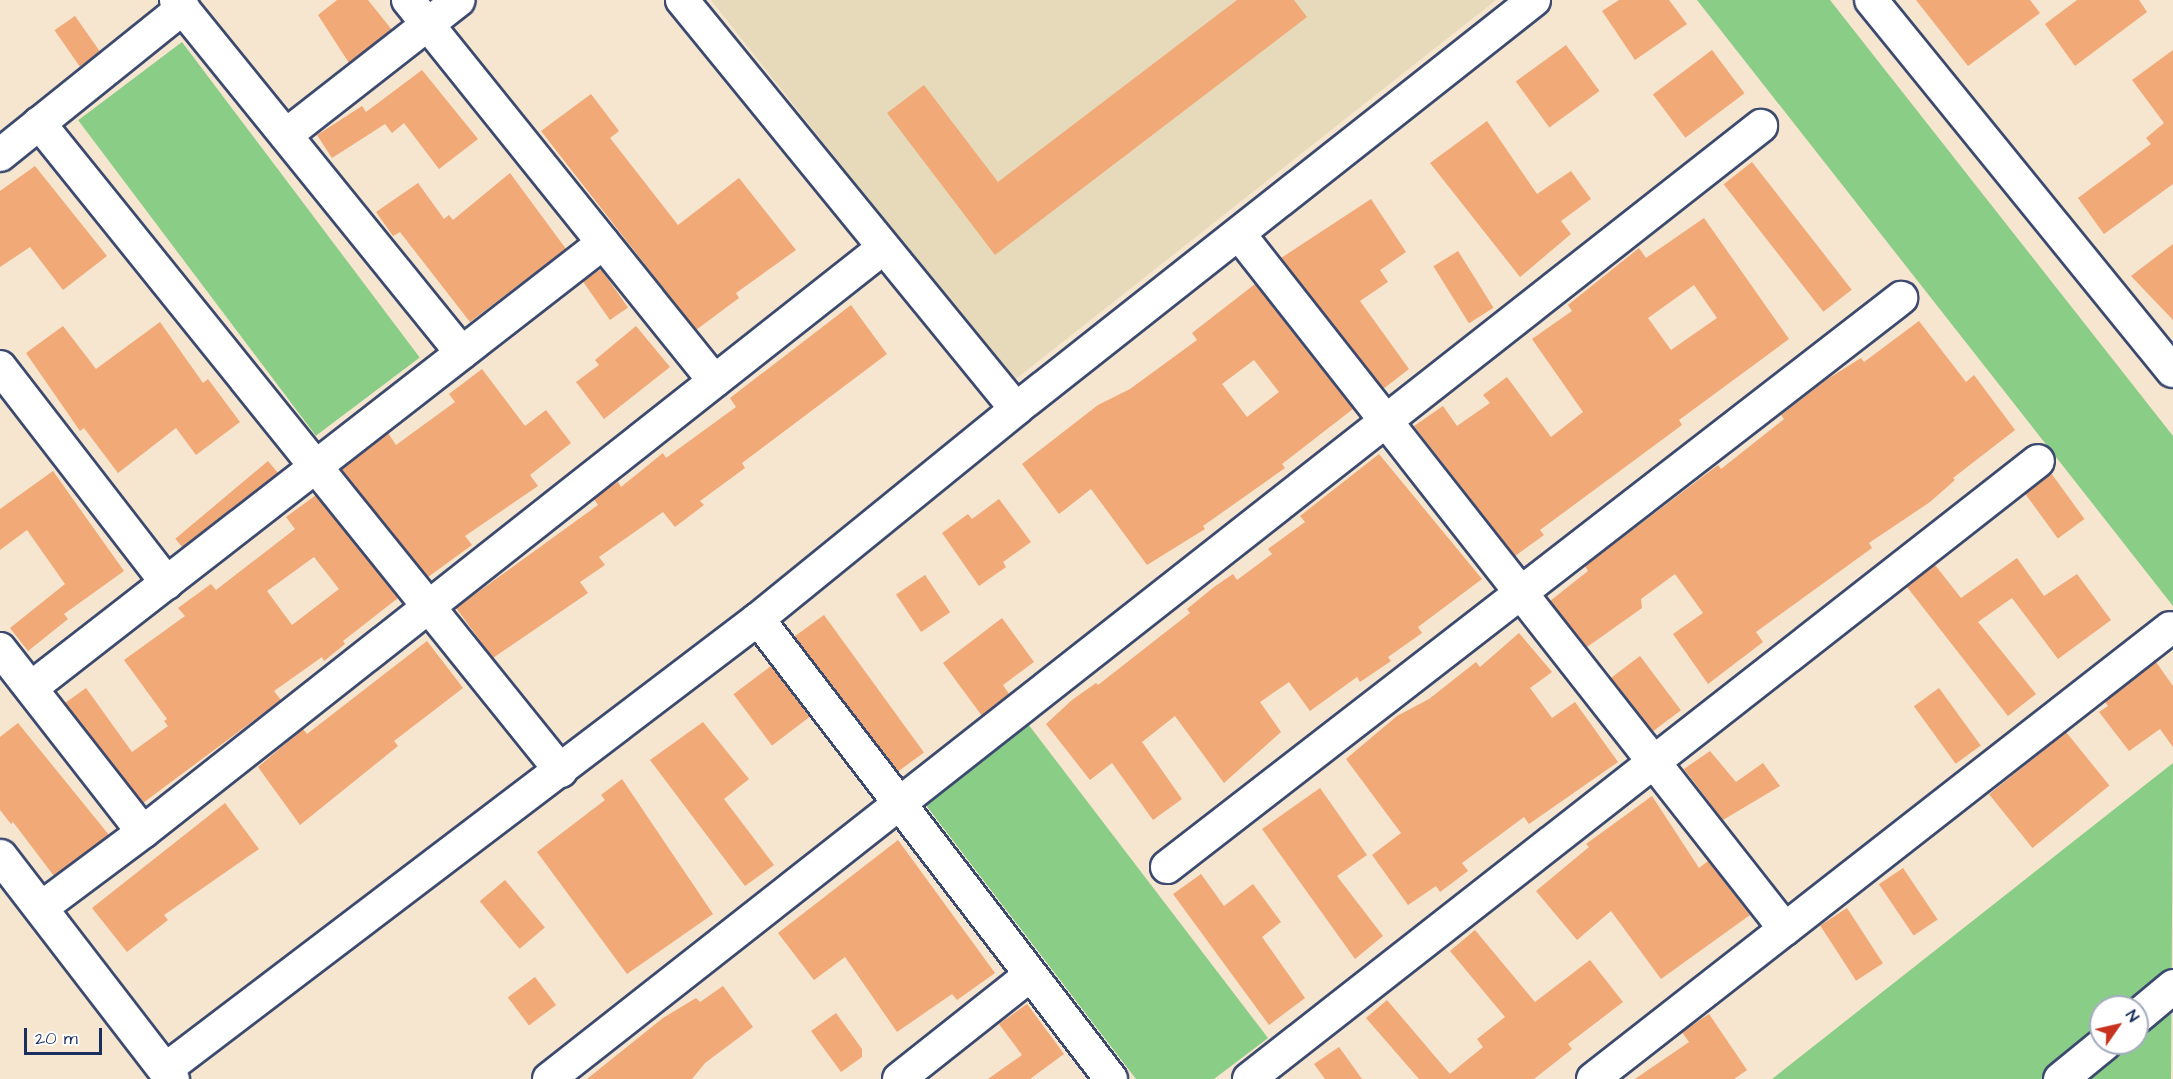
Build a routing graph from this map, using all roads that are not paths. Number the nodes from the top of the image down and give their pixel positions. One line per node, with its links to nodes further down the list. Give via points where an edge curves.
1 (408, 0): 7 (street)
2 (459, 0): 7 (street)
3 (682, 0): 14 (street)
4 (1534, 0): 12 (street)
5 (1871, 0): 18 (street)
6 (180, 4): 8 (street); 10 (street)
7 (428, 25): 10 (street); 13 (street)
8 (39, 123): 11 (street); 23 (street)
9 (1761, 126): 21 (street)
10 (286, 135): 16 (street)
11 (0, 155)
12 (1239, 234): 20 (street); 21 (street)
13 (603, 243): 16 (street); 19 (street)
14 (882, 249): 19 (street); 20 (street)
15 (1901, 298): 25 (street)
16 (462, 353): 23 (street)
17 (0, 367): 24 (street)
18 (2173, 371)
19 (714, 381): 26 (street)
20 (1016, 409): 27 (street)
21 (1386, 421): 25 (street); 33 (street)
22 (2038, 461): 31 (street)
23 (315, 468): 24 (street); 26 (street)
24 (167, 583): 30 (street)
25 (1521, 593): 31 (street); 36 (street)
26 (428, 608): 32 (street); 34 (street)
27 (758, 619): 32 (street); 33 (street)
28 (2170, 628): 39 (street)
29 (0, 649): 30 (street)
30 (31, 688): 34 (street)
31 (1654, 762): 39 (street); 48 (street)
32 (561, 771): 44 (street)
33 (898, 805): 40 (street); 45 (street)
34 (143, 832): 38 (street)
35 (0, 856): 38 (street)
36 (1167, 867)
37 (0, 889): 44 (street)
38 (40, 908): 44 (street)
39 (1785, 929): 49 (street)
40 (1030, 975): 46 (street); 47 (street)
41 (2173, 986): 42 (street)
42 (2149, 1006)
43 (2089, 1055): 50 (street)
44 (163, 1076)
45 (549, 1079)
46 (899, 1079)
47 (1111, 1079)
48 (1249, 1079)
49 (1593, 1079)
50 (2060, 1079)

